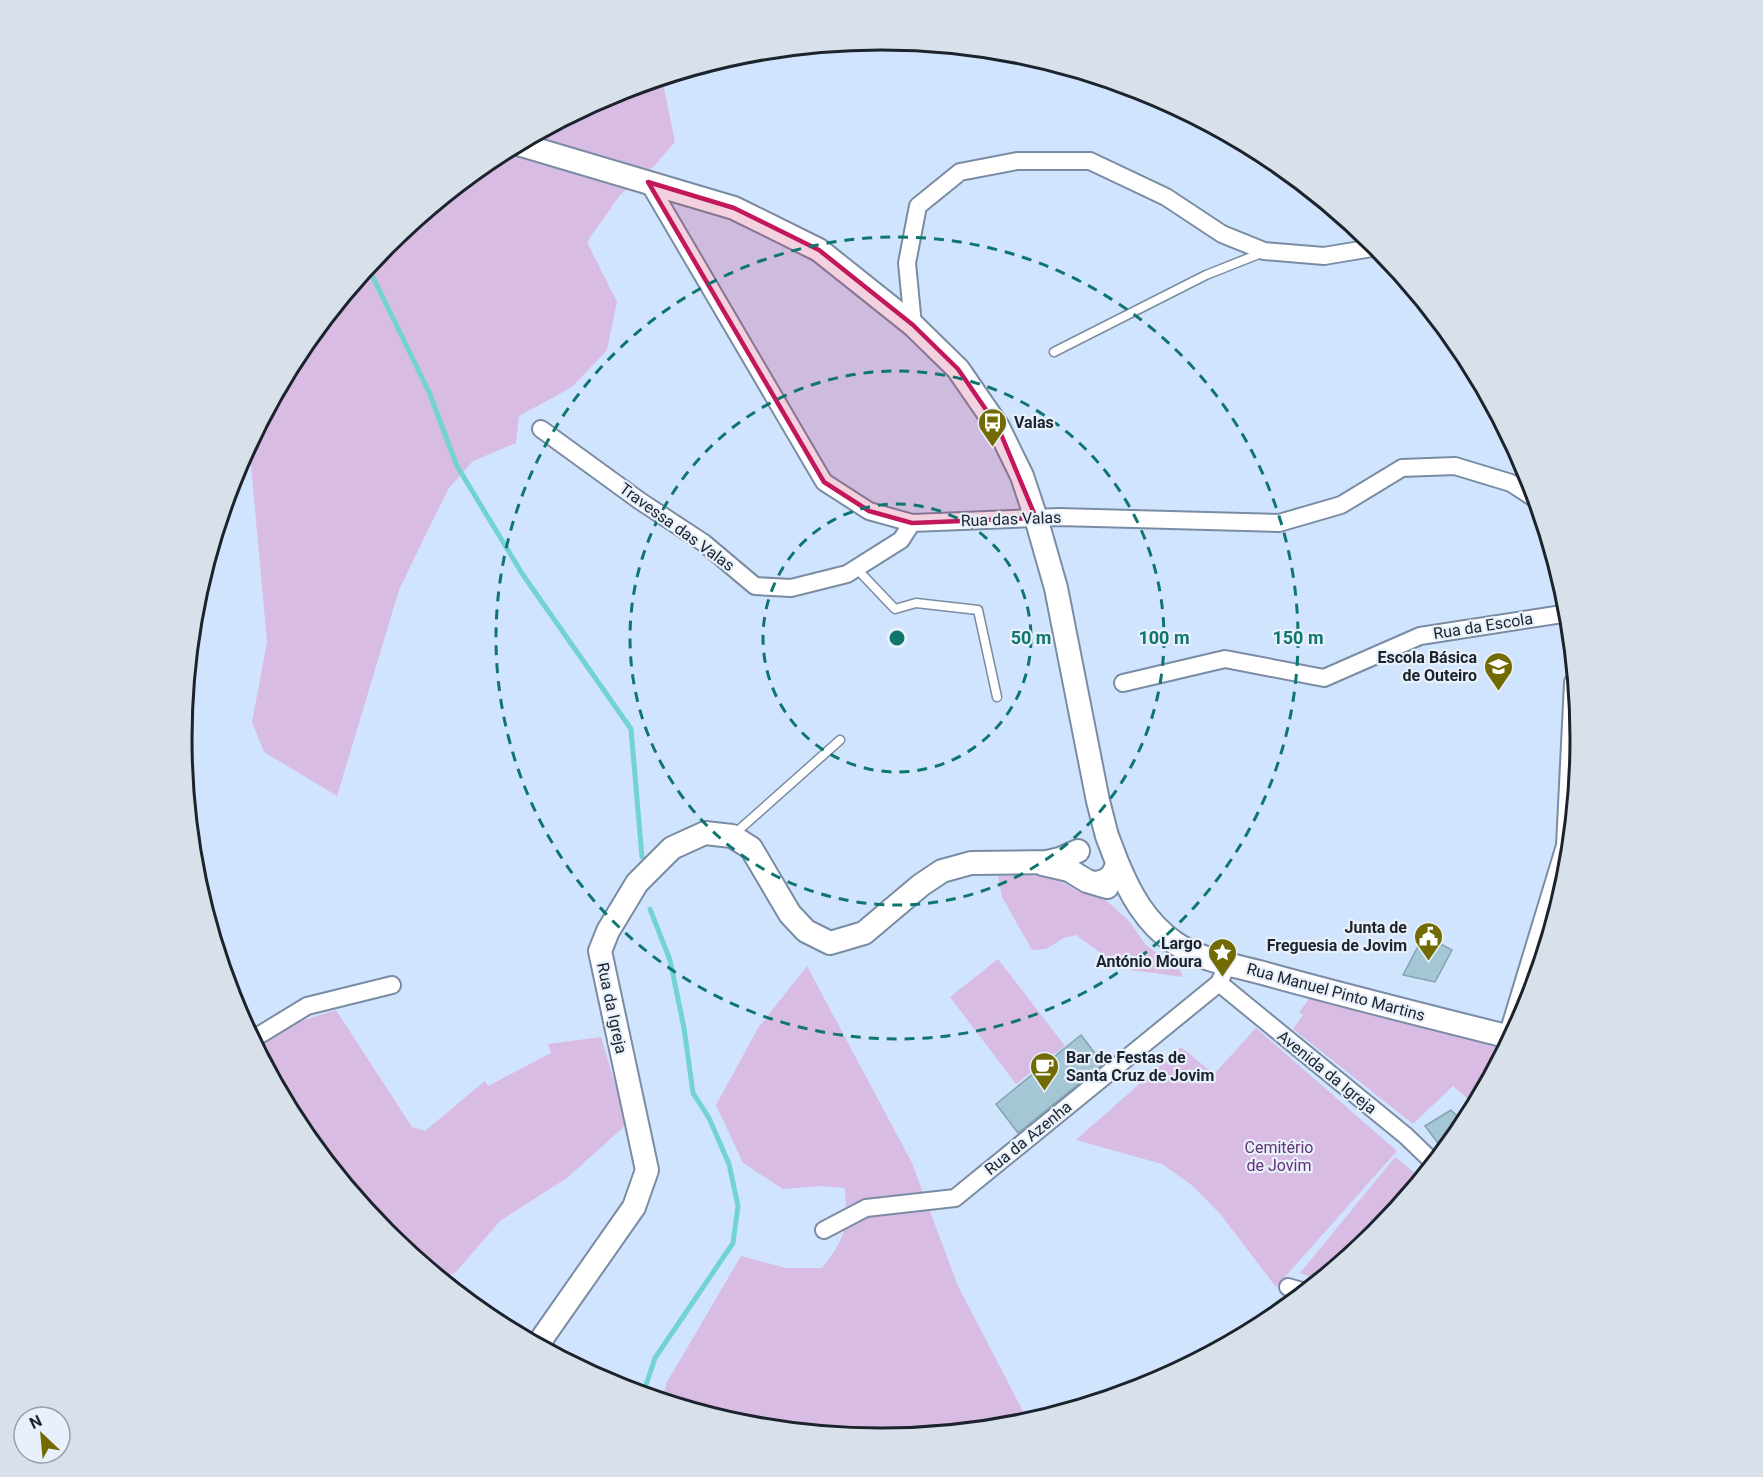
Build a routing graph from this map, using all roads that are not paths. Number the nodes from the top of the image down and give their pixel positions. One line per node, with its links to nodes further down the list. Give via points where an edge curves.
1 (529, 147): 2 (street)
2 (648, 182): 5 (street, via 734,208 819,250); 10 (street, Rua das Valas, via 824,482 869,511)
3 (1367, 249): 4 (street, via 1324,256)
4 (1264, 251): 5 (street, via 1222,234 1166,197 1090,161 1017,161 960,172 918,206 908,263); 6 (lane, via 1206,275)
5 (913, 325): 9 (street, via 958,369 998,427 1022,476)
6 (1054, 352)
7 (541, 429): 11 (street, Travessa das Valas, via 704,543 754,586 791,588 847,574)
8 (1525, 492): 9 (street, Rua das Valas, via 1511,483 1455,466 1402,468 1341,506 1279,523)
9 (1036, 518): 10 (street, Rua das Valas); 16 (street, via 1056,588)
10 (912, 523): 11 (street, Travessa das Valas, via 901,540)
11 (856, 568): 14 (lane, via 896,609 916,603 978,610)
12 (1559, 615): 13 (street, Rua da Escola, via 1420,636 1324,678 1225,659)
13 (1123, 683)
14 (997, 697)
15 (840, 740): 17 (lane)
16 (1098, 801): 18 (street, via 1100,826); 19 (street, Rua Manuel Pinto Martins)
17 (732, 836): 20 (street, via 751,848 790,914 806,931 830,944 864,933 942,871 971,863); 33 (street, Rua da Igreja, via 705,833 672,848 637,883 600,951 647,1170 634,1207)
18 (1083, 846): 19 (street, via 1102,841); 20 (street, via 1060,859); 21 (street, via 1075,865)
19 (1115, 855): 21 (street, via 1113,875 1101,882); 22 (street, Rua Manuel Pinto Martins)
20 (1033, 863): 21 (street, via 1059,867)
21 (1088, 880): 22 (street, Rua Manuel Pinto Martins)
22 (1141, 909): 25 (street, Rua Manuel Pinto Martins, via 1159,930)
23 (1549, 910): 24 (street)
24 (1531, 968)
25 (1223, 973): 28 (street, Rua Manuel Pinto Martins); 29 (street, Avenida da Igreja); 30 (street, Rua da Azenha, via 955,1198 866,1208)
26 (392, 985): 27 (street, via 307,1006)
27 (260, 1035)
28 (1503, 1035)
29 (1428, 1158)
30 (824, 1230)
31 (1288, 1287): 32 (street)
32 (1295, 1289)
33 (543, 1338)

